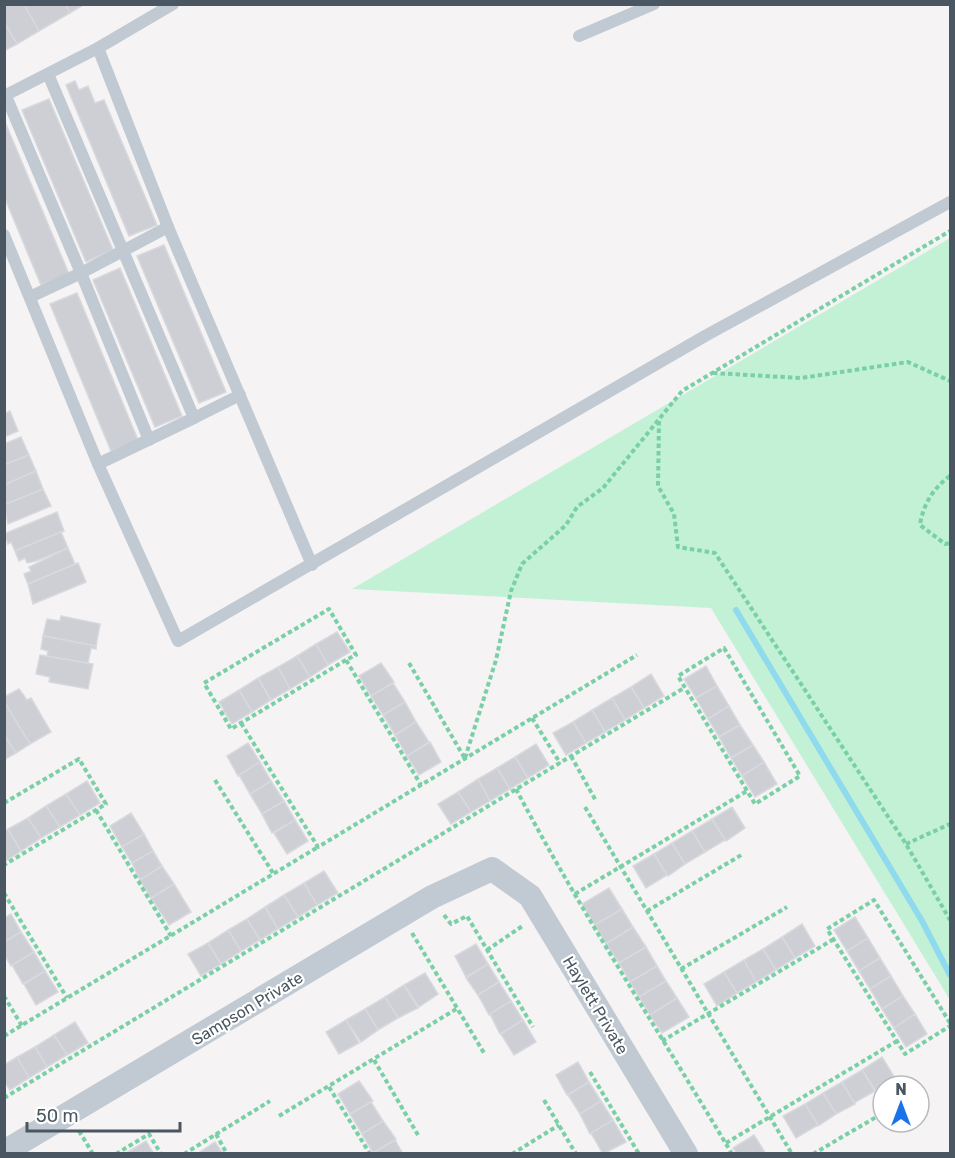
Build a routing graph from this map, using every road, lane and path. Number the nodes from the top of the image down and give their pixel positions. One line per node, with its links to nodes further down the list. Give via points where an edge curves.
1 (173, 4): 4 (lane)
2 (654, 4): 3 (lane)
3 (579, 36)
4 (98, 48): 5 (lane); 8 (lane)
5 (48, 74): 6 (lane); 11 (lane)
6 (5, 96): 12 (lane)
7 (951, 202): 23 (lane, via 705,336)
8 (168, 227): 11 (lane); 16 (lane)
9 (951, 231): 14 (path)
10 (4, 235): 13 (lane)
11 (124, 250): 12 (lane); 17 (lane)
12 (81, 273): 13 (lane); 19 (lane)
13 (30, 297): 20 (lane)
14 (712, 373): 15 (path, via 801,378 908,362); 18 (path, via 682,391)
15 (951, 381)
16 (240, 395): 17 (lane); 23 (lane)
17 (194, 418): 19 (lane)
18 (659, 420): 31 (path, via 603,488 577,507 566,525 522,564); 42 (path, via 658,486 674,514 678,547 716,553)
19 (149, 440): 20 (lane)
20 (98, 464): 23 (lane, via 178,641)
21 (951, 476): 22 (path, via 923,508 920,525 945,543)
22 (951, 543)
23 (312, 565)
24 (637, 655): 28 (path)
25 (346, 660): 29 (path); 29 (path, via 356,654 329,609 204,683 231,729); 34 (path)
26 (409, 663): 31 (path)
27 (684, 688): 30 (path); 36 (path); 36 (path, via 678,676 724,648 800,776 755,804)
28 (532, 718): 31 (path); 32 (path)
29 (242, 723): 43 (path)
30 (571, 756): 32 (path); 37 (path)
31 (465, 758): 34 (path)
32 (560, 763): 35 (path)
33 (215, 780): 48 (path)
34 (421, 785): 43 (path)
35 (516, 789): 50 (path); 75 (path)
36 (747, 791): 46 (path)
37 (596, 801)
38 (4, 803): 40 (path, via 80,759 106,804)
39 (585, 807): 46 (path)
40 (96, 810): 45 (path); 57 (path)
41 (951, 824): 42 (path)
42 (906, 844): 56 (path)
43 (318, 847): 48 (path)
44 (743, 854): 53 (path)
45 (4, 865)
46 (621, 867): 50 (path); 53 (path)
47 (492, 869): 51 (street, Sampson Private); 54 (street, Haylett Private, via 530,896)
48 (273, 873): 57 (path)
49 (4, 893): 62 (path)
50 (575, 894): 69 (path)
51 (432, 897): 55 (street, Sampson Private); 59 (path, via 451,924 467,916)
52 (787, 907): 60 (path)
53 (647, 911): 60 (path)
54 (541, 914): 59 (path); 94 (street, Haylett Private)
55 (401, 915): 63 (path); 85 (street, Sampson Private)
56 (951, 920)
57 (171, 936): 62 (path)
58 (834, 939): 64 (path); 65 (path, via 827,928 874,900); 70 (path)
59 (487, 950): 67 (path)
60 (681, 969): 64 (path)
61 (4, 996): 66 (path)
62 (67, 998): 66 (path)
63 (458, 1008): 71 (path); 72 (path)
64 (708, 1013): 69 (path); 79 (path)
65 (951, 1024): 70 (path, via 905,1054)
66 (22, 1026): 68 (path)
67 (533, 1027)
68 (4, 1036)
69 (662, 1041): 84 (path)
70 (897, 1041): 79 (path)
71 (483, 1053)
72 (374, 1060): 74 (path); 83 (path)
73 (590, 1072): 93 (path)
74 (329, 1087): 78 (path); 90 (path)
75 (4, 1098)
76 (544, 1100): 81 (path)
77 (270, 1101): 82 (path)
78 (279, 1116)
79 (770, 1117): 84 (path); 96 (path)
80 (871, 1120): 97 (path)
81 (559, 1125): 91 (path); 92 (path)
82 (216, 1134): 88 (path); 89 (path)
83 (418, 1135)
84 (726, 1143): 95 (path)
85 (4, 1152)
86 (116, 1154): 87 (path, via 149,1134)
87 (161, 1154)
88 (184, 1154)
89 (227, 1154)
90 (370, 1154)
91 (512, 1154)
92 (576, 1154)
93 (639, 1154)
94 (686, 1154)
95 (732, 1154)
96 (792, 1154)
97 (813, 1154)

